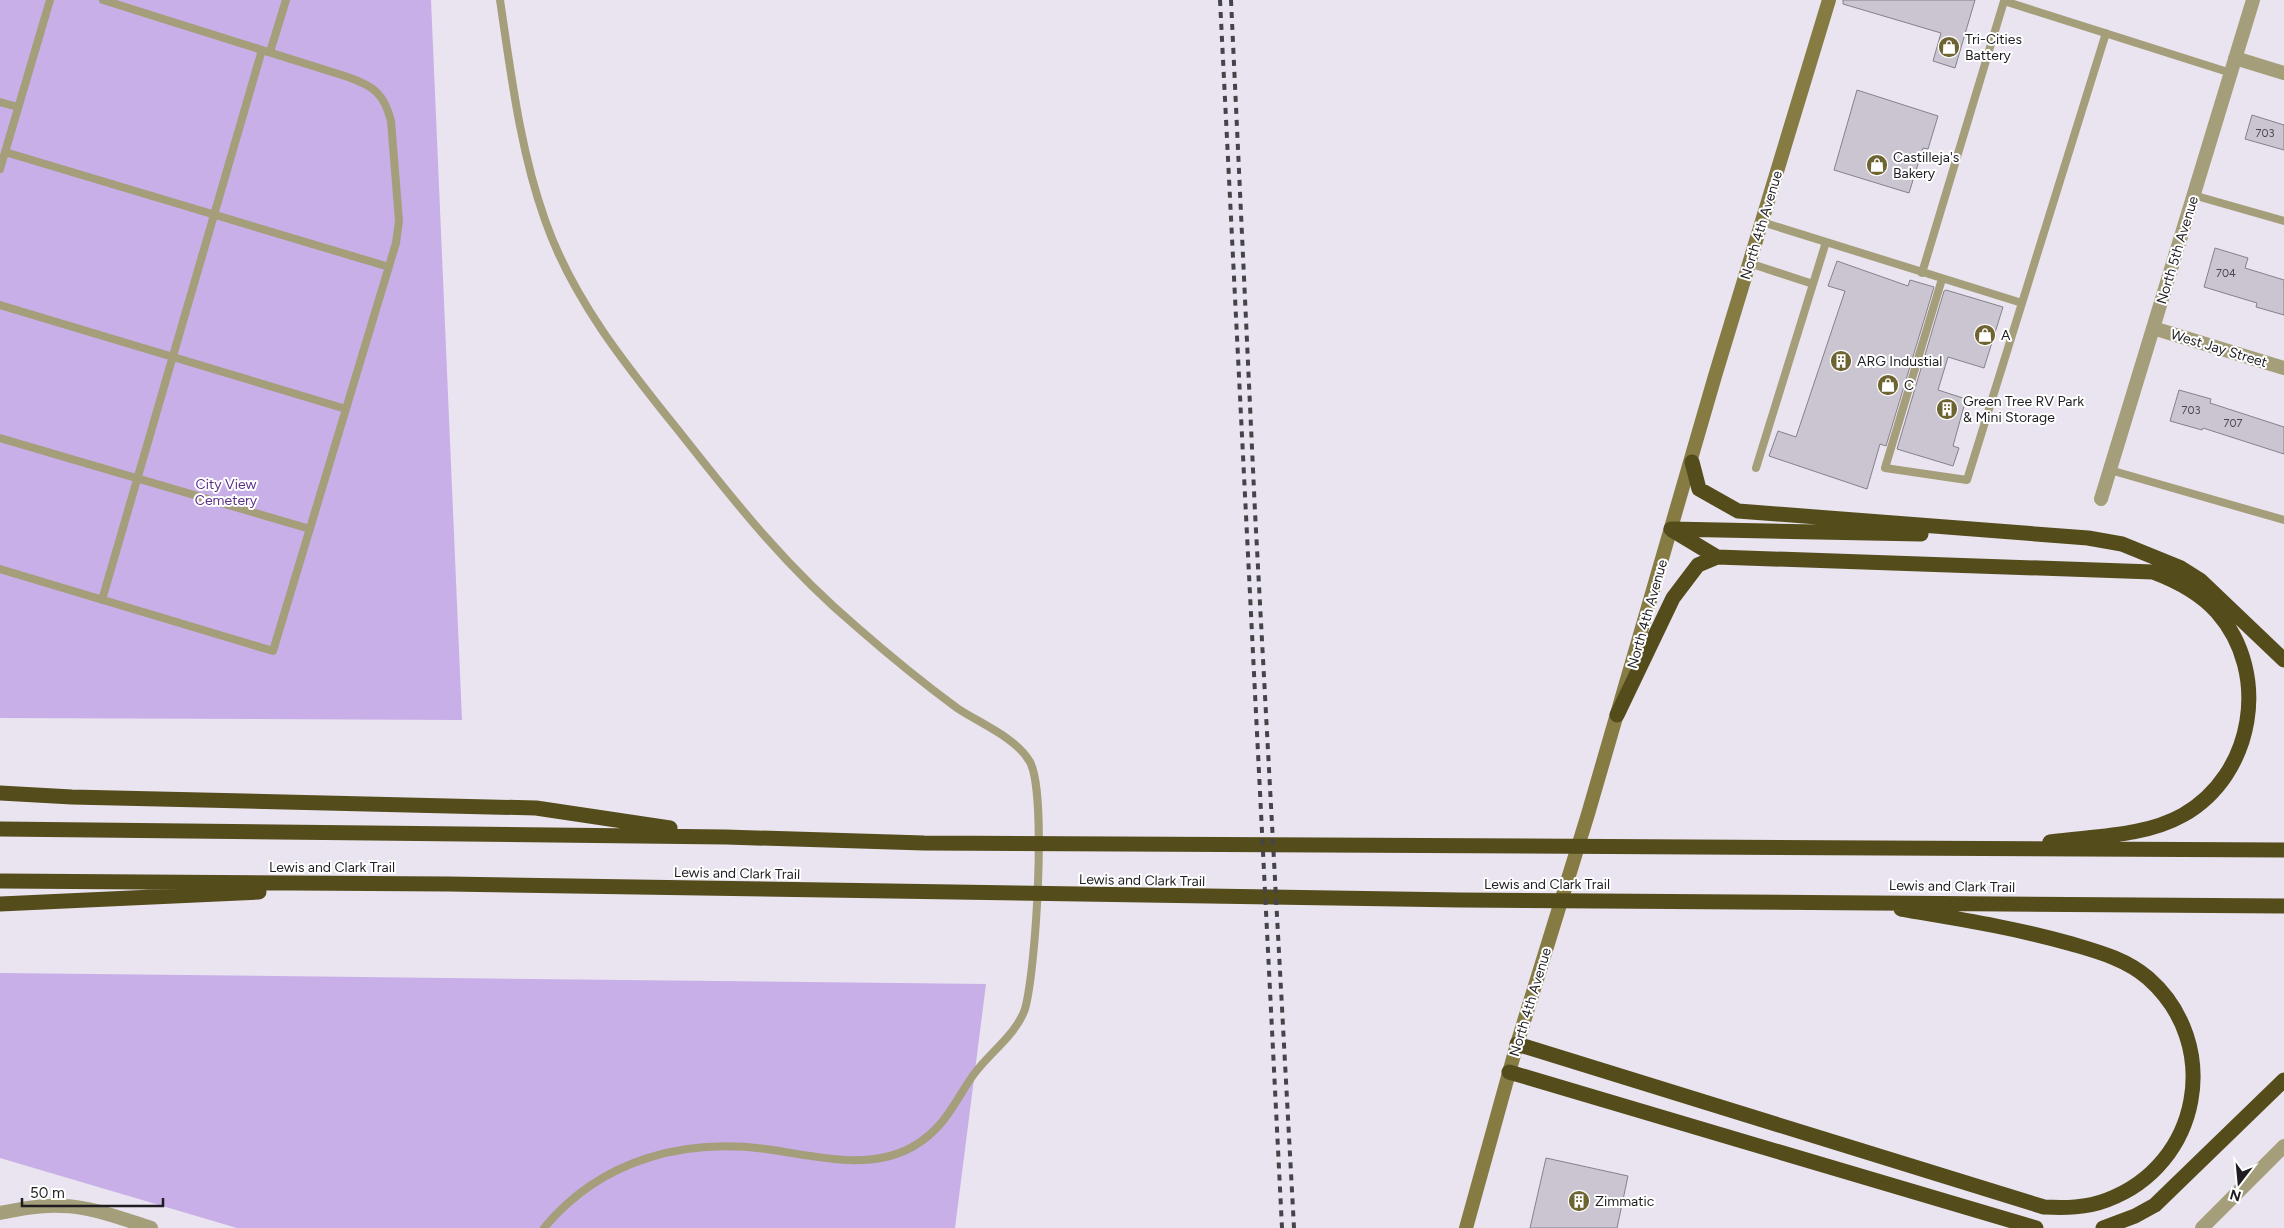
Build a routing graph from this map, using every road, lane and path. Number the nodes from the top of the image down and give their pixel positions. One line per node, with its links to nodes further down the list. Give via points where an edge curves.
1 (50, 0): 13 (lane)
2 (103, 0): 8 (lane)
3 (286, 0): 8 (lane)
4 (500, 0): 63 (lane, via 522,132 545,220 569,276 605,335 751,522 805,581 917,678 1024,752 1032,768 1037,802 1036,918 1025,1009 1019,1023 984,1060 938,1128 900,1153 867,1160 733,1146 671,1151 608,1175 565,1206)
5 (1829, 0): 18 (main road, North 4th Avenue)
6 (2253, 0): 9 (street, North 5th Avenue)
7 (2106, 34): 10 (lane); 23 (lane, via 2004,1); 26 (lane)
8 (266, 51): 17 (lane); 22 (lane, via 364,82 387,104 399,221)
9 (2235, 58): 10 (street, North 5th Avenue); 11 (street)
10 (2231, 73): 16 (street, North 5th Avenue)
11 (2284, 73)
12 (0, 102): 13 (lane)
13 (18, 108): 14 (lane)
14 (5, 152): 15 (lane); 17 (lane)
15 (0, 169)
16 (2194, 195): 19 (lane); 28 (street, North 5th Avenue)
17 (214, 214): 22 (lane); 29 (lane)
18 (1762, 222): 20 (lane); 21 (main road, North 4th Avenue)
19 (2284, 222)
20 (1826, 242): 23 (lane); 25 (lane)
21 (1749, 263): 25 (lane); 33 (main road, North 4th Avenue)
22 (389, 267): 31 (lane)
23 (1922, 273): 24 (lane)
24 (1942, 279): 26 (lane); 26 (lane, via 1885,468 1967,480)
25 (1813, 284): 34 (lane)
26 (2022, 303)
27 (0, 306): 29 (lane)
28 (2153, 328): 30 (street, West Jay Street); 35 (street, North 5th Avenue)
29 (173, 357): 31 (lane); 36 (lane)
30 (2284, 368)
31 (346, 409): 39 (lane)
32 (0, 438): 36 (lane)
33 (1692, 462): 40 (main road, North 4th Avenue); 41 (highway, via 1699,489 1738,510)
34 (1756, 468)
35 (2110, 470): 37 (street, North 5th Avenue); 38 (lane)
36 (137, 478): 39 (lane); 44 (lane)
37 (2101, 499)
38 (2284, 520)
39 (310, 529): 44 (lane, via 273,651)
40 (1671, 529): 41 (highway); 42 (highway); 46 (main road, North 4th Avenue)
41 (2088, 538): 45 (highway, via 2122,544 2181,568 2200,580)
42 (1717, 557): 46 (highway, via 1698,565 1673,598); 50 (highway, via 2153,572 2184,585 2217,612 2239,648 2250,690 2246,732 2229,771 2216,788 2183,815 2144,830)
43 (0, 569): 44 (lane)
44 (102, 600)
45 (2284, 660)
46 (1617, 716): 57 (main road, North 4th Avenue)
47 (0, 793): 49 (highway, via 536,808)
48 (0, 829): 49 (highway)
49 (726, 837): 50 (highway, via 924,843)
50 (1990, 849): 51 (highway)
51 (2284, 850)
52 (0, 881): 53 (highway, Lewis and Clark Trail)
53 (448, 884): 54 (highway, Lewis and Clark Trail, via 1460,900); 55 (highway)
54 (1855, 901): 56 (highway, Lewis and Clark Trail); 57 (highway, via 2023,930 2110,955 2147,977 2162,991 2184,1027 2193,1069 2193,1090 2185,1124 2159,1166 2132,1188 2106,1201 2065,1208 2030,1204)
55 (0, 904)
56 (2284, 906)
57 (1517, 1044): 58 (main road, North 4th Avenue)
58 (1509, 1072): 64 (main road, North 4th Avenue); 65 (highway)
59 (2284, 1080): 66 (highway, via 2155,1205)
60 (2284, 1146): 67 (street)
61 (0, 1213): 62 (street, via 35,1206 63,1206)
62 (151, 1228)
63 (544, 1228)
64 (1466, 1228)
65 (2036, 1228)
66 (2103, 1228)
67 (2202, 1228)

